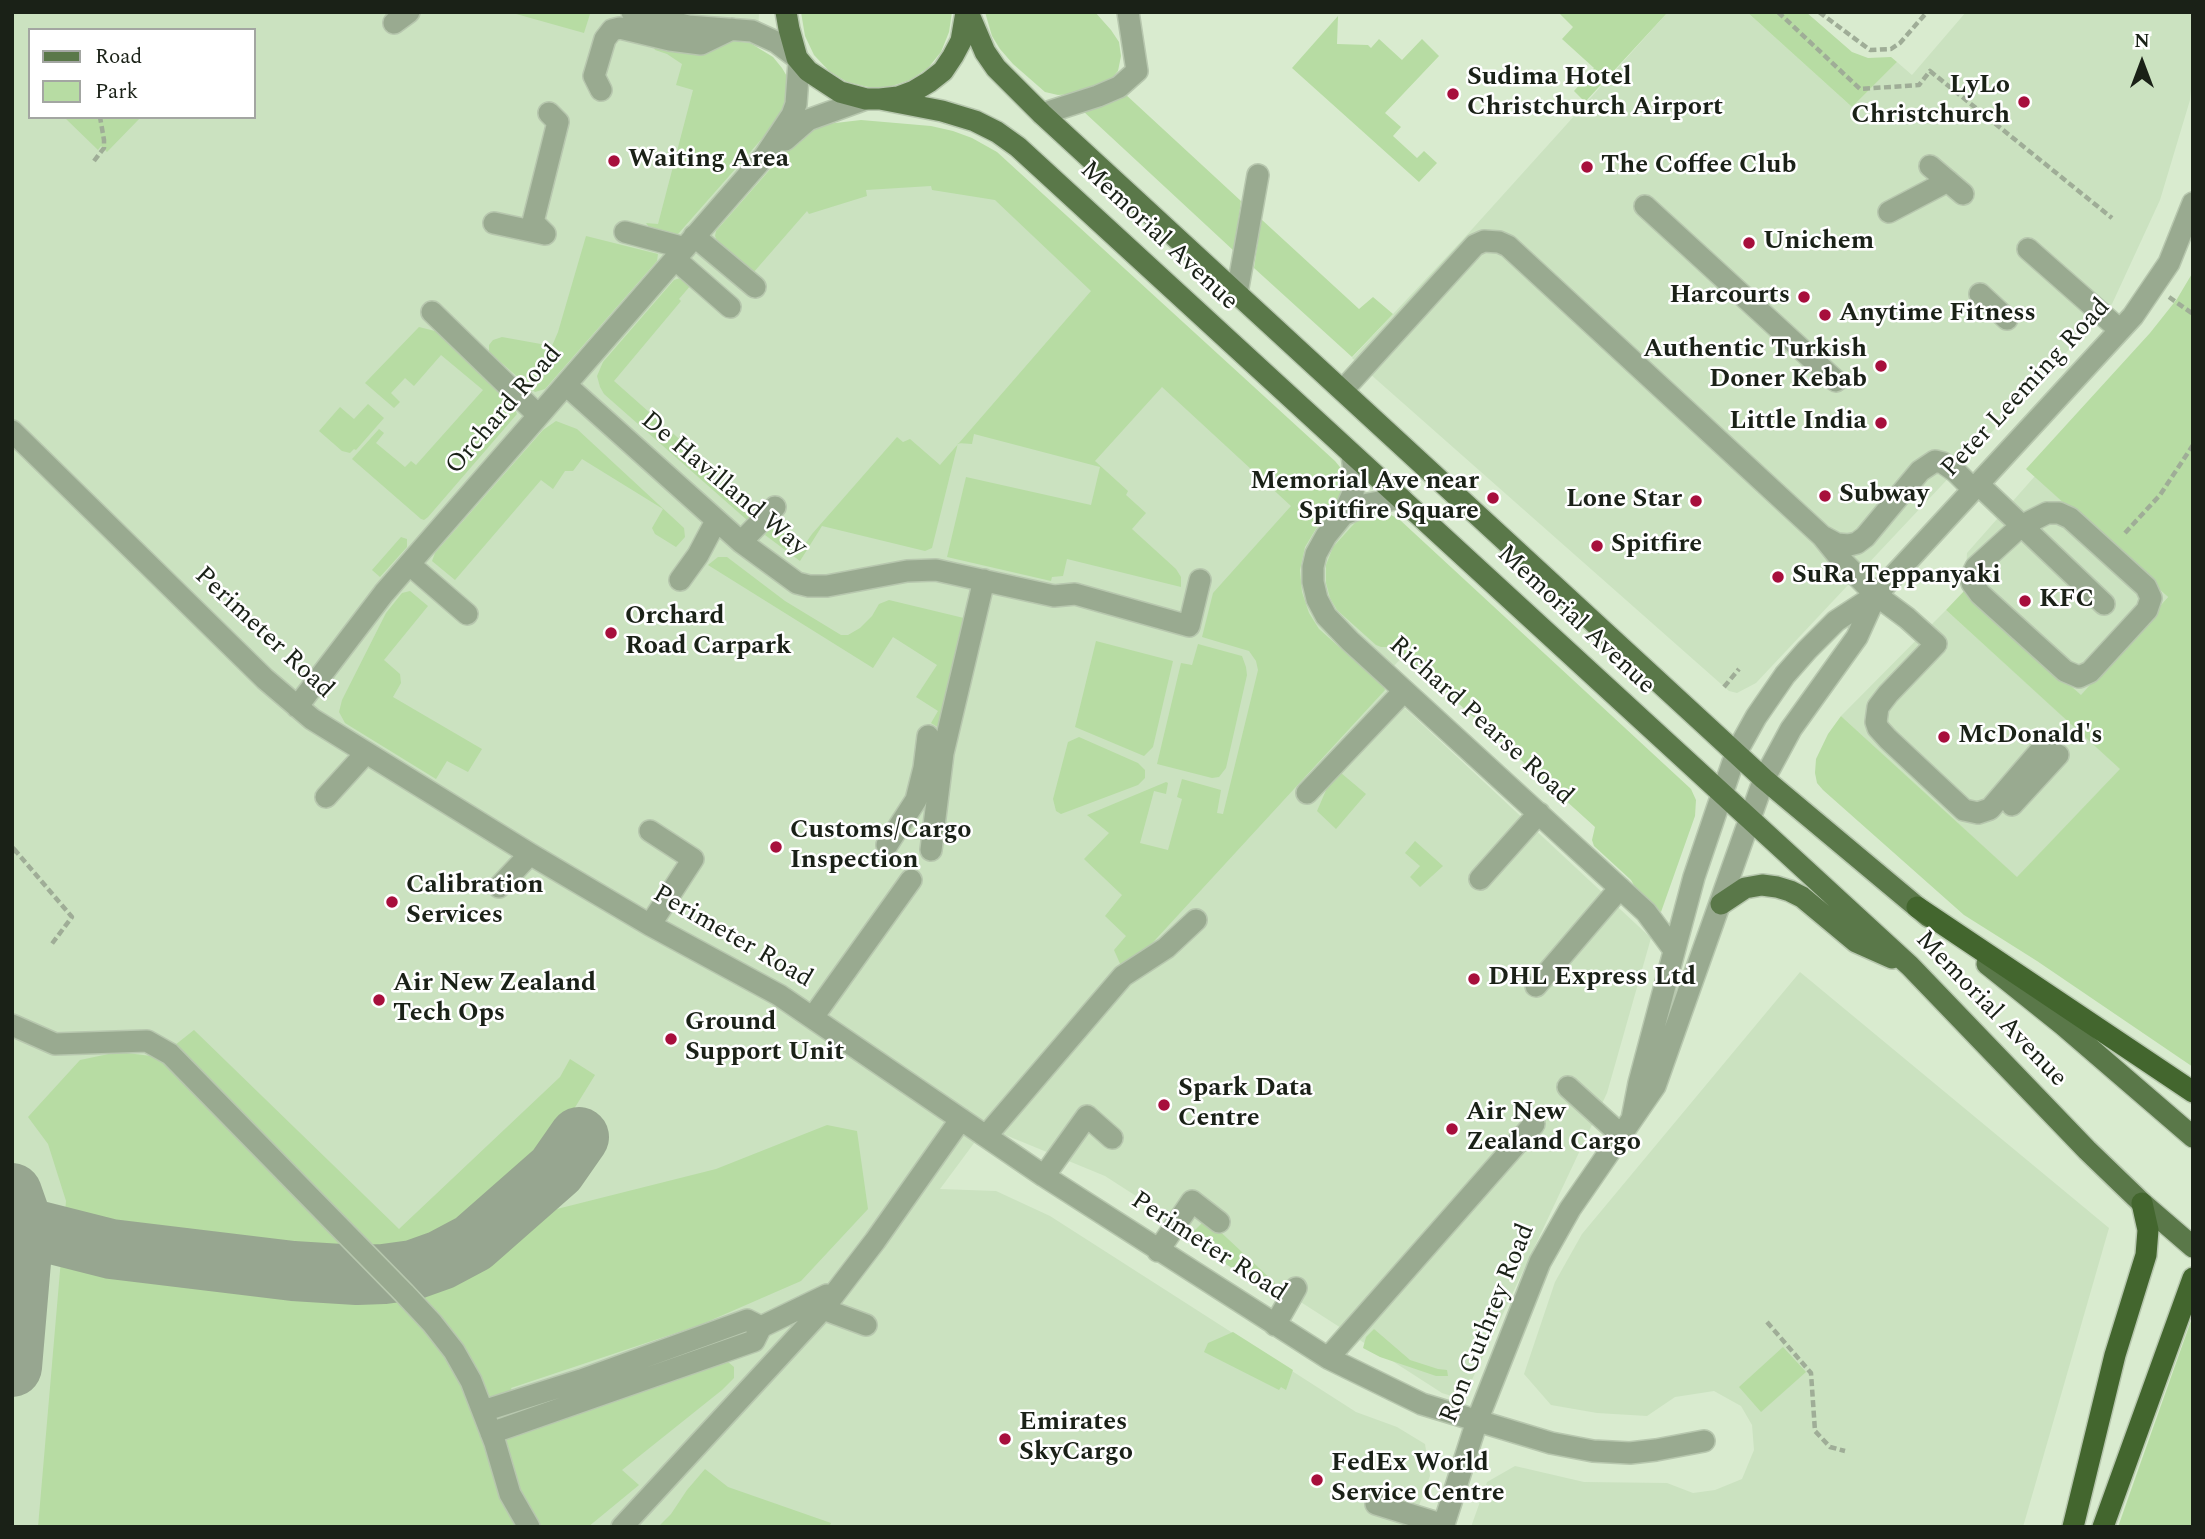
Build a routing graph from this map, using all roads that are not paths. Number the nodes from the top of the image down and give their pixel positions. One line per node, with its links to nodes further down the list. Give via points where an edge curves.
1 (632, 12): 5 (street, via 688,26)
2 (786, 12): 6 (main road)
3 (967, 12): 8 (main road, via 961,41 943,71 914,91); 10 (main road, Memorial Avenue, via 996,68)
4 (1128, 12): 10 (street, via 1137,71 1109,92)
5 (732, 29): 6 (street, via 762,34); 7 (street, via 701,44 612,30 594,76)
6 (798, 60): 8 (main road, Memorial Avenue, via 828,86 853,97); 11 (street, Orchard Road, via 794,109)
7 (601, 90)
8 (873, 99): 11 (street, Orchard Road, via 808,120); 33 (main road, Memorial Avenue, via 975,121 1018,147)
9 (549, 113): 17 (street, via 558,122 533,222 545,234)
10 (1042, 114): 22 (main road, Memorial Avenue)
11 (764, 157): 19 (street, Orchard Road)
12 (1930, 166): 16 (street, via 1956,187)
13 (1258, 176): 22 (street)
14 (2193, 203): 27 (street, Peter Leeming Road, via 2169,263)
15 (1645, 206): 28 (street)
16 (1889, 212)
17 (494, 223)
18 (625, 232): 19 (street)
19 (685, 248): 21 (street); 24 (street); 29 (street, Orchard Road)
20 (2028, 249): 27 (street, via 2048,275)
21 (754, 287)
22 (1237, 293): 30 (main road, Memorial Avenue)
23 (1980, 294): 26 (street)
24 (730, 307)
25 (432, 312): 31 (street)
26 (2007, 319)
27 (2120, 330): 34 (street, Peter Leeming Road)
28 (1836, 381)
29 (566, 384): 31 (street, Orchard Road); 38 (street, De Havilland Way)
30 (1343, 390): 40 (street, via 1475,245 1499,242); 54 (main road, Memorial Avenue)
31 (538, 415): 42 (street, Orchard Road)
32 (12, 431): 50 (street, Perimeter Road, via 162,565)
33 (1352, 455): 35 (main road, Memorial Avenue); 37 (street, Richard Pearse Road, via 1353,493)
34 (1976, 486): 39 (street); 40 (street, via 1935,461 1920,471 1857,543 1836,544); 46 (street, Peter Leeming Road)
35 (1401, 498): 37 (street, via 1368,503); 57 (main road, Memorial Avenue)
36 (775, 507): 41 (street)
37 (1343, 515): 49 (street, Richard Pearse Road, via 1316,554 1313,582 1317,599 1350,642)
38 (716, 521): 41 (street, De Havilland Way); 43 (street)
39 (2021, 526): 39 (street, via 2047,513 2064,515 2149,592 2147,610 2085,676 2069,674 1973,587 1976,567); 47 (street)
40 (1822, 536): 46 (street)
41 (741, 542): 44 (street, De Havilland Way, via 784,575 809,586 921,569)
42 (409, 564): 48 (street); 50 (street, Orchard Road)
43 (680, 580)
44 (984, 580): 45 (street, De Havilland Way, via 1054,596 1075,594 1189,626); 63 (street, via 943,753)
45 (1200, 580)
46 (1876, 595): 52 (street, via 1936,644 1878,708 1878,728 1964,810 1979,813 1990,809); 54 (street, Peter Leeming Road, via 1836,621 1807,650 1785,675); 55 (street, Peter Leeming Road, via 1857,637 1791,729)
47 (2104, 604)
48 (467, 614)
49 (1404, 691): 56 (street); 59 (street, Richard Pearse Road)
50 (297, 708): 53 (street, Perimeter Road)
51 (928, 736): 62 (street, via 916,800)
52 (2052, 750)
53 (366, 753): 58 (street); 64 (street, Perimeter Road)
54 (1736, 753): 55 (main road, Memorial Avenue); 57 (street, Ron Guthrey Road)
55 (1764, 779): 60 (street, Ron Guthrey Road); 70 (main road, Memorial Avenue)
56 (1307, 793)
57 (1721, 793): 60 (main road, Memorial Avenue); 73 (street, Ron Guthrey Road)
58 (326, 797)
59 (1539, 813): 65 (street); 68 (street, Richard Pearse Road)
60 (1750, 819): 69 (street, Ron Guthrey Road); 74 (main road, Memorial Avenue)
61 (650, 831): 72 (street, via 693,859)
62 (887, 845)
63 (931, 850)
64 (530, 853): 67 (street); 72 (street, Perimeter Road)
65 (1480, 879)
66 (911, 880): 76 (street)
67 (499, 887)
68 (1620, 888): 73 (street, Richard Pearse Road, via 1646,912); 75 (street)
69 (1721, 904): 74 (main road, via 1745,888 1762,885 1790,891 1856,943); 82 (street, Ron Guthrey Road, via 1655,1086)
70 (1917, 907): 79 (highway); 84 (main road, Memorial Avenue)
71 (1196, 919): 83 (street, via 1166,948 1123,976)
72 (650, 925): 76 (street, Perimeter Road)
73 (1674, 950): 82 (street, Ron Guthrey Road)
74 (1910, 966): 87 (main road, Memorial Avenue)
75 (1536, 986)
76 (813, 1017): 80 (street, Perimeter Road)
77 (12, 1025): 99 (street, via 55,1044 147,1041 170,1054 432,1323 454,1351)
78 (1568, 1087): 82 (street)
79 (2193, 1093)
80 (961, 1119): 83 (street, Perimeter Road); 92 (street)
81 (1534, 1124): 98 (street)
82 (1627, 1127): 100 (street, Ron Guthrey Road, via 1540,1262)
83 (986, 1136): 86 (street, Perimeter Road)
84 (2193, 1137)
85 (1112, 1138): 86 (street, via 1087,1116)
86 (1044, 1176): 90 (street, Perimeter Road)
87 (2142, 1203): 89 (main road, Memorial Avenue); 109 (highway, via 2148,1230 2146,1255 2115,1355)
88 (1219, 1222): 90 (street, via 1192,1201)
89 (2193, 1247)
90 (1158, 1251): 96 (street, Perimeter Road)
91 (2193, 1278): 110 (highway)
92 (841, 1287): 94 (street); 97 (street)
93 (1296, 1288): 96 (street)
94 (822, 1309): 95 (street); 108 (street)
95 (866, 1325)
96 (1275, 1325): 98 (street, Perimeter Road)
97 (761, 1327): 99 (street, via 747,1320); 101 (street, via 754,1341)
98 (1328, 1358): 100 (street, Perimeter Road, via 1422,1404)
99 (483, 1411): 101 (street)
100 (1477, 1422): 102 (street, Perimeter Road, via 1592,1451 1656,1450); 105 (street, Ron Guthrey Road)
101 (491, 1433): 103 (street)
102 (1704, 1441)
103 (510, 1494): 106 (street); 107 (street)
104 (1376, 1504): 105 (street)
105 (1443, 1526)
106 (511, 1527)
107 (529, 1527)
108 (622, 1527)
109 (2073, 1527)
110 (2103, 1527)

